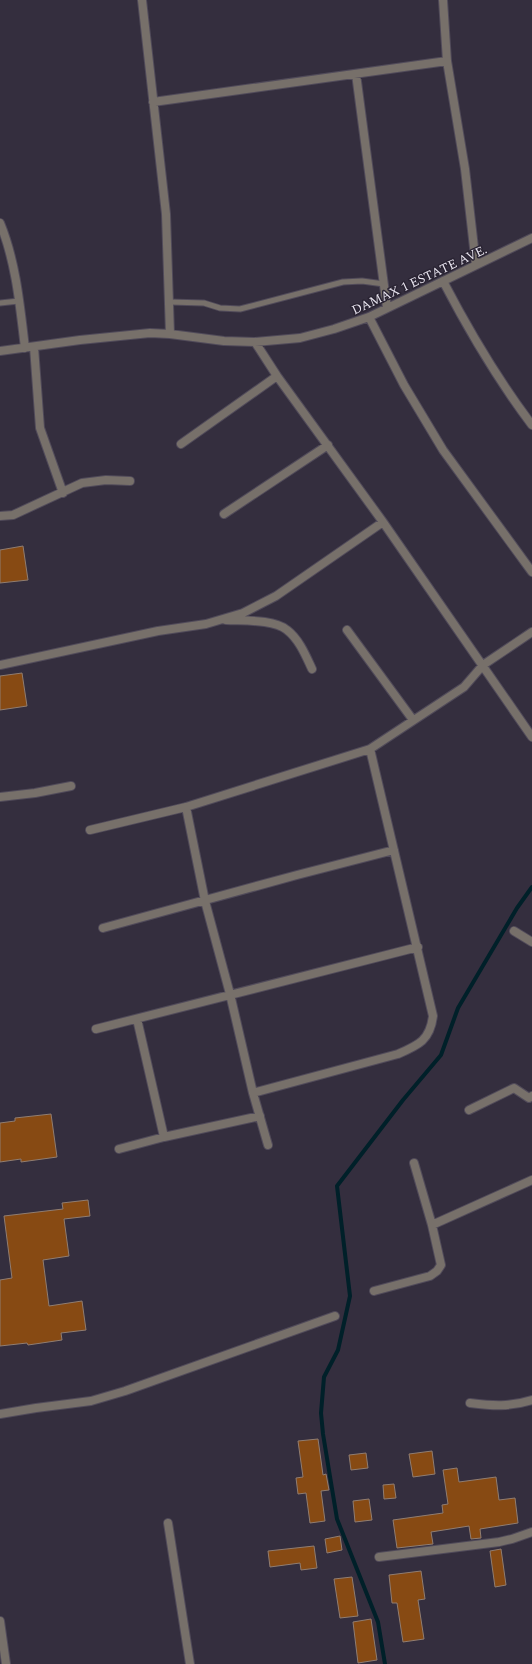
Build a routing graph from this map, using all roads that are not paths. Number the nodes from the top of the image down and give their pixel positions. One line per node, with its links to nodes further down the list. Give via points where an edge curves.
1 (142, 0): 5 (street)
2 (443, 0): 3 (street)
3 (446, 61): 4 (street); 8 (street, via 465,169)
4 (356, 74): 5 (street); 10 (street)
5 (153, 102): 12 (street, via 166,214)
6 (0, 222): 11 (street, via 7,240)
7 (531, 241): 8 (street, DAMAX 1 ESTATE AVE.)
8 (476, 265): 9 (street, DAMAX 1 ESTATE AVE.)
9 (443, 281): 14 (street, DAMAX 1 ESTATE AVE.); 21 (street, via 514,402)
10 (384, 284): 12 (lane, via 343,282 240,309 220,308 204,303); 14 (street)
11 (19, 301): 13 (lane); 18 (street)
12 (170, 302): 16 (street)
13 (0, 303)
14 (387, 308): 15 (street, DAMAX 1 ESTATE AVE.)
15 (369, 317): 17 (street, DAMAX 1 ESTATE AVE., via 300,338); 29 (street, via 404,385 443,450)
16 (170, 334): 17 (street, DAMAX 1 ESTATE AVE.); 18 (street, DAMAX 1 ESTATE AVE., via 127,334)
17 (255, 342): 20 (street)
18 (29, 348): 19 (street, DAMAX 1 ESTATE AVE.); 25 (street, via 40,428)
19 (0, 351)
20 (277, 376): 22 (street); 23 (street)
21 (532, 425)
22 (181, 444)
23 (328, 445): 26 (street); 28 (street)
24 (130, 481): 25 (street, via 82,483)
25 (63, 493): 27 (street, via 13,515)
26 (224, 514)
27 (0, 516)
28 (383, 522): 30 (street, via 276,596 243,613); 34 (street)
29 (532, 572)
30 (222, 620): 33 (street); 35 (street, via 272,623 287,630)
31 (347, 630): 36 (street)
32 (532, 632): 34 (street)
33 (0, 665)
34 (484, 665): 36 (street, via 464,687); 37 (street)
35 (312, 669)
36 (413, 720): 38 (street)
37 (532, 737)
38 (370, 749): 41 (street); 43 (street)
39 (72, 786): 40 (street)
40 (0, 797)
41 (186, 807): 42 (street); 44 (street)
42 (90, 830)
43 (394, 850): 44 (street); 48 (street)
44 (205, 901): 45 (street); 49 (street)
45 (103, 928)
46 (514, 931): 47 (street)
47 (532, 942)
48 (418, 948): 49 (street); 52 (street, via 433,1016 429,1033 418,1045 398,1054)
49 (230, 994): 50 (street); 52 (street)
50 (137, 1019): 51 (street); 56 (street)
51 (96, 1029)
52 (253, 1093): 55 (street)
53 (532, 1096): 54 (street, via 529,1098 514,1088)
54 (469, 1110)
55 (260, 1116): 56 (street); 57 (street)
56 (164, 1137): 58 (street)
57 (268, 1145)
58 (119, 1150)
59 (414, 1163): 61 (street)
60 (532, 1180): 61 (street)
61 (432, 1225): 62 (street, via 441,1264 437,1271 430,1276)
62 (374, 1291)
63 (335, 1316): 66 (street, via 98,1399)
64 (532, 1400): 65 (street, via 502,1406)
65 (470, 1403)
66 (0, 1414)
67 (168, 1523): 72 (street)
68 (532, 1532): 69 (street, via 512,1540)
69 (380, 1557)
70 (0, 1621): 71 (street)
71 (6, 1664)
72 (190, 1664)

